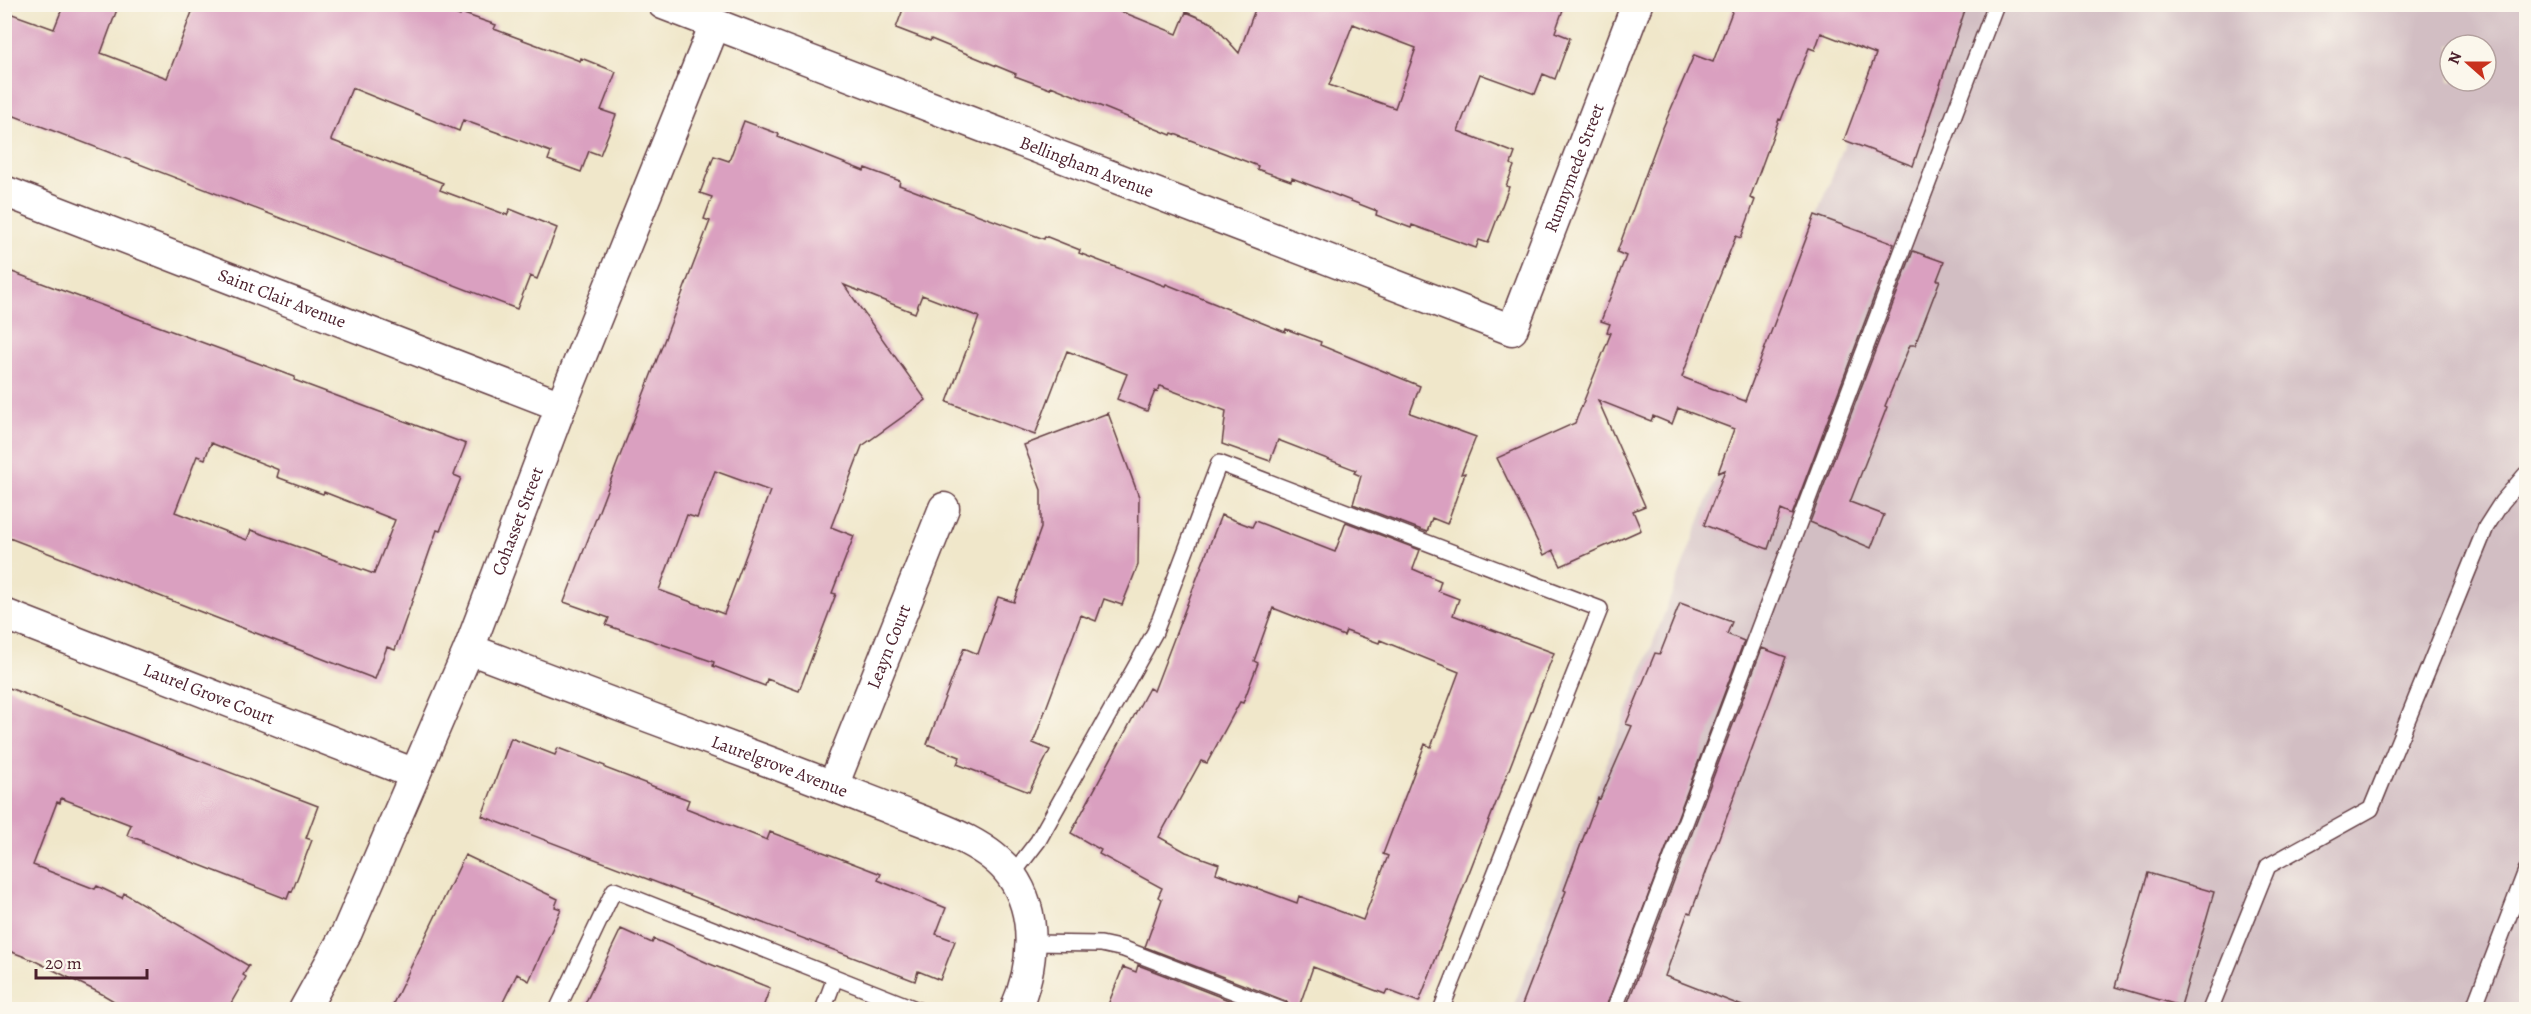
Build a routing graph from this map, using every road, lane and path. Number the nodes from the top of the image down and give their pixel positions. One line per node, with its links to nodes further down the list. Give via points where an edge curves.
1 (663, 4): 4 (street, Bellingham Avenue)
2 (1637, 4): 6 (street, Runnymede Street)
3 (1996, 4): 25 (lane)
4 (715, 24): 6 (street, Bellingham Avenue); 7 (street, Cohasset Street)
5 (4, 191): 7 (street, Saint Clair Avenue)
6 (1512, 330)
7 (561, 406): 11 (street, Cohasset Street)
8 (2526, 474): 26 (lane, via 2486,526 2371,809 2268,866)
9 (944, 508): 13 (street, Leayn Court)
10 (4, 614): 12 (street, Laurel Grove Court)
11 (469, 649): 12 (street, Cohasset Street); 13 (street, Laurelgrove Avenue)
12 (415, 774): 18 (street, Cohasset Street, via 347,932)
13 (833, 786): 15 (street, Laurelgrove Avenue, via 956,835 992,855)
14 (2526, 871): 27 (lane)
15 (1012, 875): 16 (street, Laurelgrove Avenue, via 1029,910); 24 (lane, via 1038,842 1155,632 1219,463 1600,609)
16 (1032, 944): 22 (street); 23 (lane, via 1101,944 1124,949)
17 (835, 978): 19 (lane, via 614,890); 20 (lane); 21 (lane)
18 (304, 1010)
19 (557, 1010)
20 (823, 1010)
21 (918, 1010)
22 (1015, 1010)
23 (1282, 1010)
24 (1441, 1010)
25 (1614, 1010)
26 (2210, 1010)
27 (2473, 1010)

